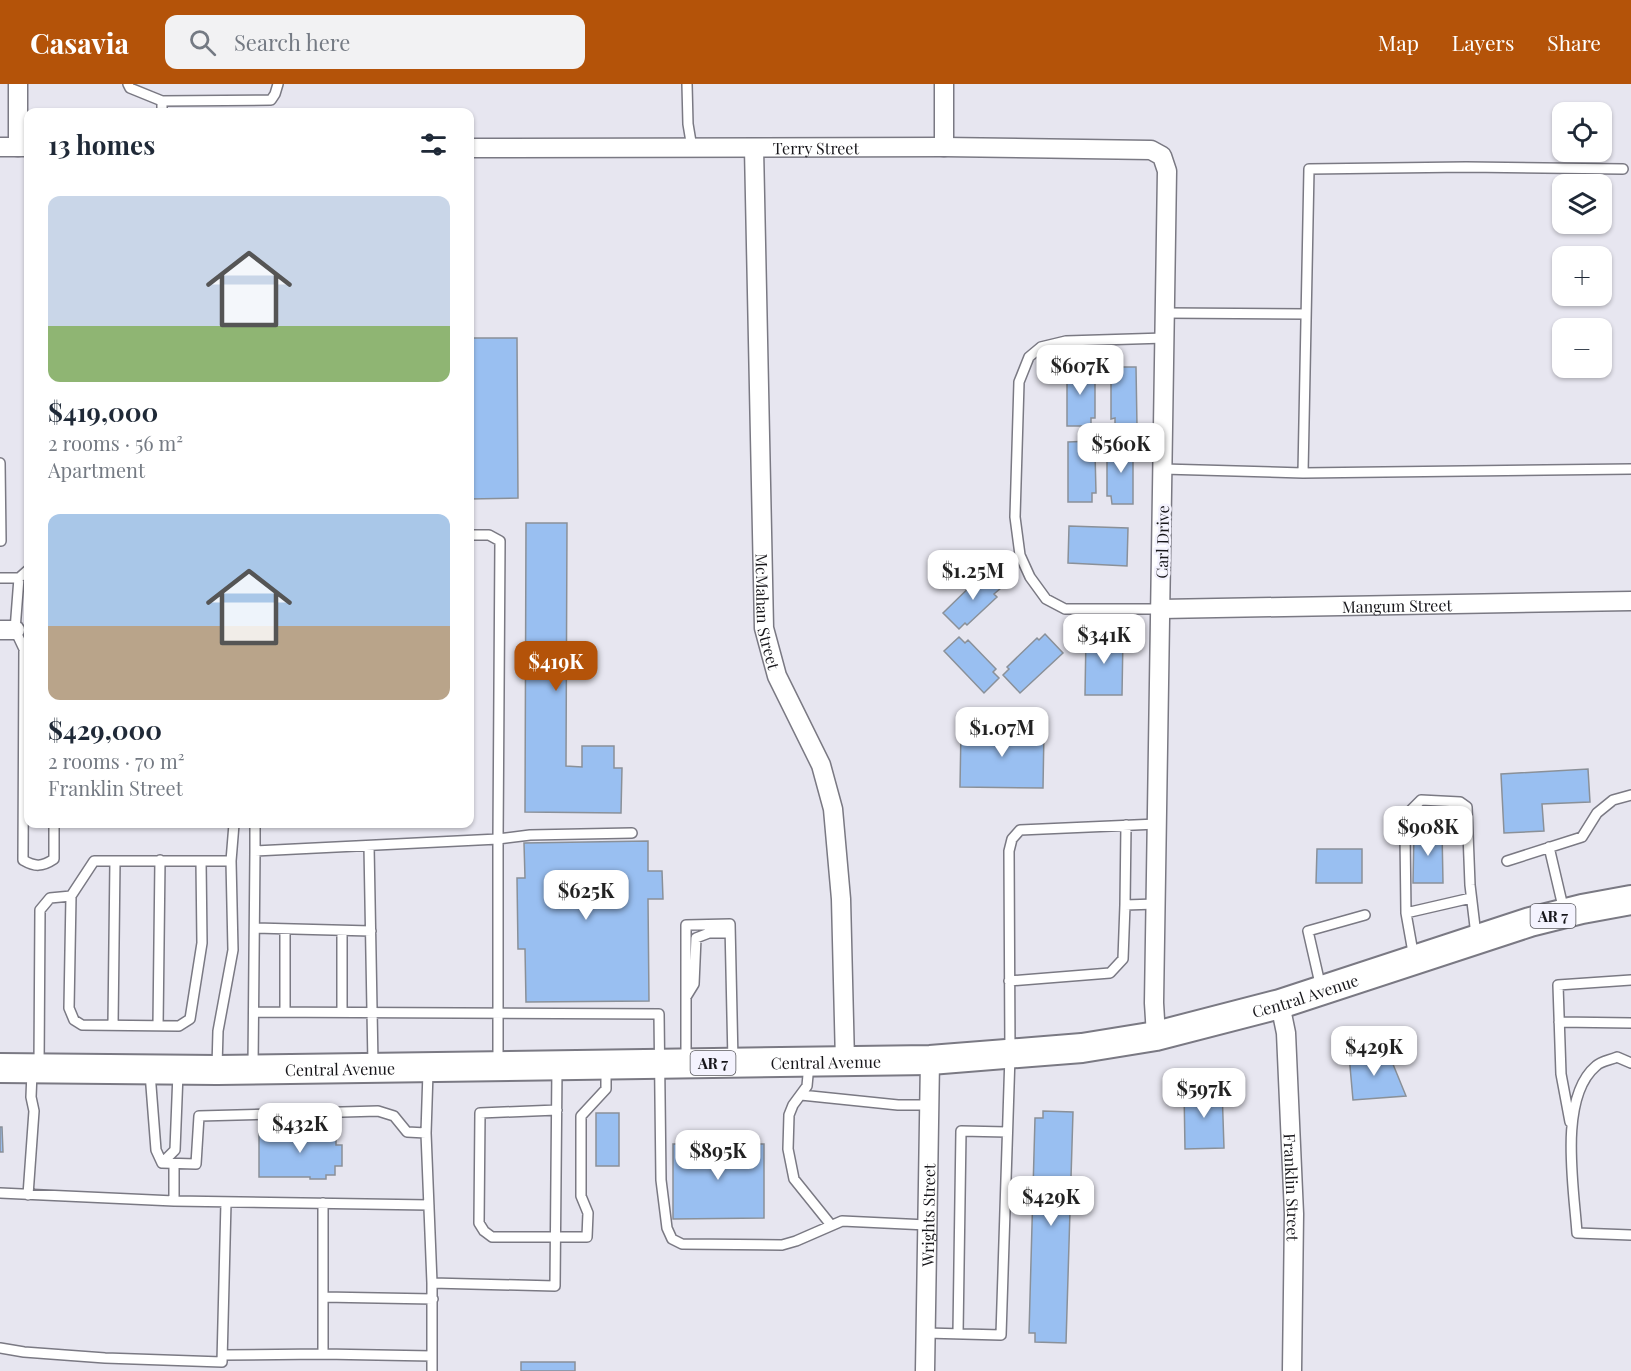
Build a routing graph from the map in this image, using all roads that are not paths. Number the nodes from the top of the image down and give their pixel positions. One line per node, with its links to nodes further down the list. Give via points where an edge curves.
1 (18, 84): 8 (street)
2 (128, 84): 6 (lane)
3 (278, 84): 6 (lane, via 271,100)
4 (687, 84): 11 (lane)
5 (944, 84): 9 (street)
6 (162, 101): 7 (lane)
7 (162, 108)
8 (15, 147)
9 (944, 147): 12 (street, Terry Street); 13 (street, Terry Street, via 1151,150)
10 (474, 148): 11 (street, Terry Street)
11 (692, 148): 12 (street, Terry Street)
12 (754, 148): 81 (street, McMahan Street, via 764,628 777,676 821,765 833,809 841,899)
13 (1162, 156): 15 (street, Carl Drive, via 1167,171)
14 (1623, 169): 16 (lane, via 1309,169)
15 (1166, 313): 16 (lane); 17 (street, Carl Drive)
16 (1306, 314): 21 (lane)
17 (1165, 338): 19 (street, Carl Drive); 28 (lane, via 1066,341 1041,347 1029,357 1019,382 1015,517 1020,555 1046,598 1065,609)
18 (0, 463): 23 (lane)
19 (1163, 470): 21 (lane); 28 (street, Carl Drive)
20 (1631, 470): 21 (lane)
21 (1304, 473)
22 (474, 535): 39 (lane, via 489,535 500,541)
23 (1, 541)
24 (24, 574): 26 (lane)
25 (0, 578): 26 (lane)
26 (19, 578): 29 (lane)
27 (1631, 601): 28 (street, Mangum Street)
28 (1161, 609): 33 (street, Carl Drive)
29 (8, 630): 30 (lane)
30 (24, 649)
31 (24, 649): 35 (lane, via 23,860 32,866 44,866 54,859)
32 (1631, 795): 41 (lane, via 1613,800 1598,813 1582,837)
33 (1157, 824): 34 (lane); 52 (street, Carl Drive)
34 (1126, 825): 51 (lane); 64 (lane, via 1020,830 1012,839)
35 (54, 828)
36 (234, 828): 46 (lane)
37 (255, 828): 42 (lane)
38 (632, 833): 39 (lane)
39 (498, 839): 40 (lane); 72 (lane)
40 (369, 846): 42 (lane); 59 (lane)
41 (1550, 847): 47 (lane); 54 (lane)
42 (255, 851): 56 (lane)
43 (160, 860): 44 (lane); 45 (lane); 76 (lane)
44 (115, 861): 48 (lane, via 94,861); 75 (lane)
45 (201, 861): 46 (lane); 76 (lane, via 202,943 190,1018 179,1026)
46 (231, 861): 94 (lane, via 233,950 218,1031)
47 (1507, 861)
48 (71, 896): 75 (lane, via 69,1008 74,1020 82,1025); 91 (lane, via 50,898 40,910)
49 (1471, 898): 53 (lane); 53 (lane, via 1467,807 1460,802 1421,800 1410,811 1407,827); 61 (lane)
50 (1631, 900): 54 (main road, Central Avenue / AR 7)
51 (1125, 904): 52 (lane); 64 (lane, via 1123,960 1110,973)
52 (1156, 904): 77 (street, Carl Drive)
53 (1406, 913): 62 (lane)
54 (1565, 913): 61 (main road, Central Avenue / AR 7)
55 (1365, 915): 65 (lane, via 1308,931)
56 (255, 928): 57 (lane); 68 (lane)
57 (285, 929): 58 (lane); 69 (lane)
58 (342, 931): 59 (lane); 70 (lane)
59 (371, 931): 71 (lane)
60 (730, 933): 66 (lane, via 709,933 696,938 694,984); 66 (lane, via 730,924 686,925); 83 (lane)
61 (1477, 939): 62 (main road, Central Avenue / AR 7)
62 (1414, 960): 65 (main road, Central Avenue / AR 7)
63 (1631, 980): 73 (lane, via 1558,985)
64 (1009, 981): 78 (lane)
65 (1322, 990): 67 (main road, Central Avenue / AR 7)
66 (686, 997): 85 (lane)
67 (1280, 1004): 77 (main road, Central Avenue / AR 7); 124 (street, Franklin Street, via 1286,1033 1294,1214)
68 (254, 1012): 69 (lane); 93 (lane)
69 (285, 1012): 70 (lane)
70 (342, 1012): 71 (lane)
71 (372, 1012): 72 (lane); 89 (lane)
72 (497, 1014): 85 (lane, via 660,1014); 86 (lane)
73 (1559, 1022): 74 (lane); 98 (lane, via 1561,1074)
74 (1631, 1023)
75 (113, 1024): 76 (lane)
76 (158, 1026)
77 (1156, 1036): 78 (main road, Central Avenue / AR 7)
78 (1010, 1055): 79 (main road, Central Avenue / AR 7); 99 (lane)
79 (930, 1060): 81 (main road, Central Avenue / AR 7); 96 (street, Wrights Street)
80 (810, 1062): 81 (main road, Central Avenue / AR 7); 83 (main road, Central Avenue / AR 7); 95 (lane, via 807,1086)
81 (845, 1062)
82 (1631, 1062): 98 (lane, via 1617,1057 1597,1065 1580,1087)
83 (733, 1063): 85 (main road, Central Avenue / AR 7)
84 (606, 1064): 85 (main road, Central Avenue / AR 7); 87 (main road, Central Avenue / AR 7); 112 (lane, via 606,1089 580,1116 581,1196 588,1213 587,1237)
85 (673, 1064): 109 (lane, via 661,1179 666,1228 672,1239 682,1244 782,1245)
86 (498, 1065): 87 (main road, Central Avenue / AR 7); 88 (main road, Central Avenue / AR 7)
87 (557, 1065): 97 (lane)
88 (428, 1066): 89 (main road, Central Avenue / AR 7); 100 (lane)
89 (373, 1067): 93 (main road, Central Avenue / AR 7)
90 (0, 1068): 91 (main road, Central Avenue / AR 7)
91 (36, 1068): 92 (main road, Central Avenue / AR 7); 104 (lane, via 31,1097 34,1111)
92 (164, 1068): 94 (main road, Central Avenue / AR 7); 101 (lane, via 156,1150); 101 (lane, via 175,1150)
93 (253, 1068): 94 (main road, Central Avenue / AR 7)
94 (217, 1070)
95 (801, 1095): 96 (lane); 109 (lane, via 789,1115 788,1149 794,1179)
96 (929, 1106): 110 (street, Wrights Street)
97 (557, 1110): 112 (lane); 112 (lane, via 480,1113 479,1223 484,1232 492,1237)
98 (1571, 1127): 111 (lane, via 1577,1233)
99 (1007, 1132): 117 (lane, via 1001,1335); 117 (lane, via 960,1131)
100 (426, 1133): 102 (lane, via 407,1132 394,1116 378,1111 199,1116 196,1164); 108 (lane)
101 (162, 1163): 102 (lane)
102 (174, 1164): 105 (lane)
103 (0, 1193): 104 (lane)
104 (28, 1195): 105 (lane)
105 (174, 1201): 106 (lane)
106 (226, 1202): 107 (lane); 120 (lane)
107 (323, 1203): 108 (lane); 114 (lane)
108 (429, 1205): 113 (lane)
109 (831, 1225): 110 (lane, via 842,1221)
110 (927, 1225): 116 (street, Wrights Street)
111 (1631, 1235)
112 (555, 1237): 113 (lane, via 555,1286)
113 (432, 1283): 115 (lane)
114 (323, 1297): 115 (lane); 119 (lane)
115 (433, 1299): 121 (lane)
116 (926, 1333): 117 (lane); 123 (street, Wrights Street)
117 (958, 1334)
118 (0, 1348): 120 (lane, via 181,1361 222,1362)
119 (323, 1354): 120 (lane); 121 (lane)
120 (223, 1355)
121 (432, 1356): 122 (lane)
122 (432, 1371)
123 (925, 1371)
124 (1292, 1371)

